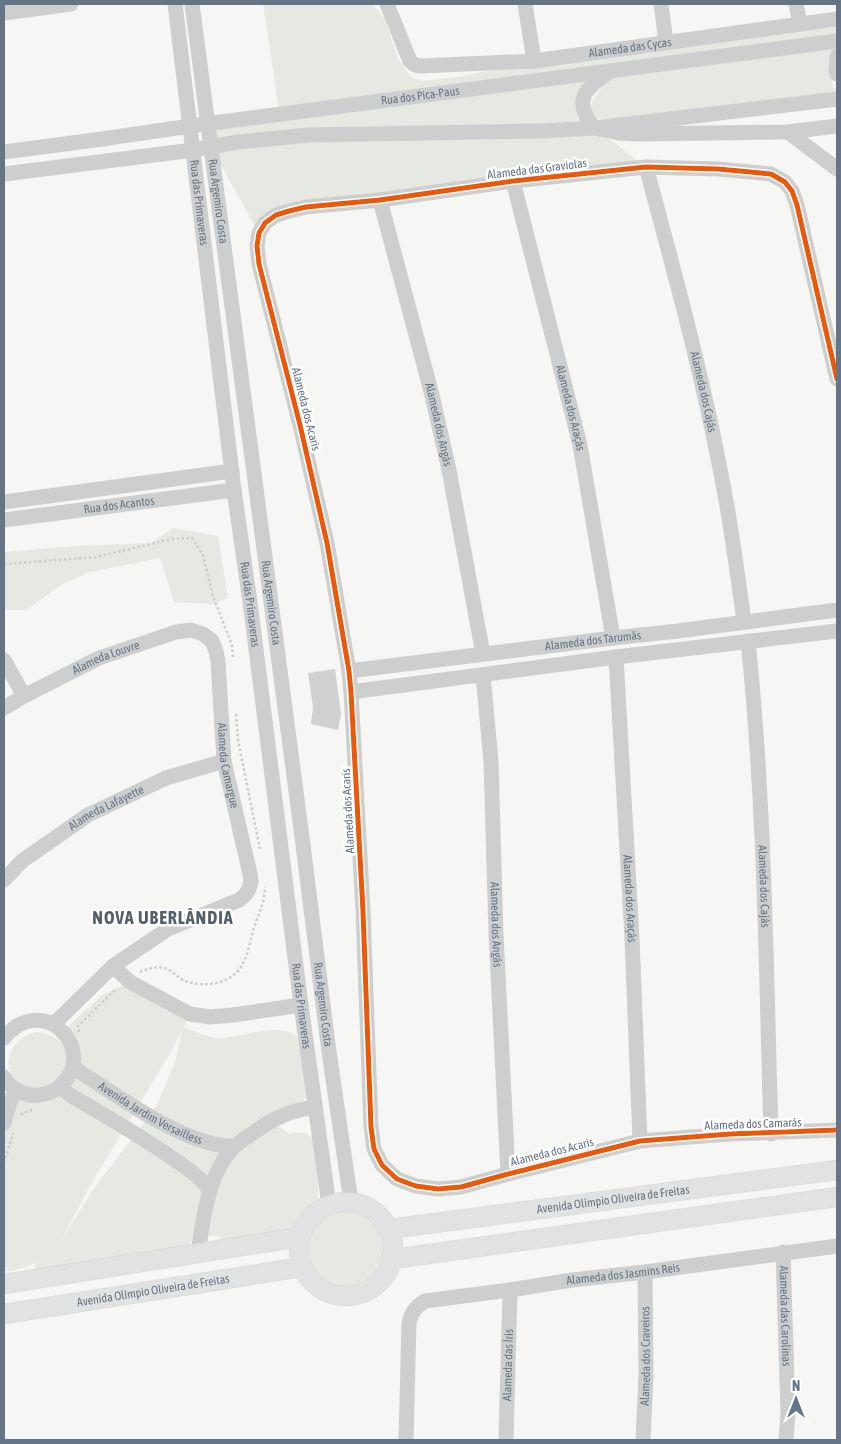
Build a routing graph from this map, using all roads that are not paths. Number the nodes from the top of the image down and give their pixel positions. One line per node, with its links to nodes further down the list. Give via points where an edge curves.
1 (71, 4): 8 (street)
2 (175, 4): 19 (street, Rua das Primaveras)
3 (192, 4): 18 (street, Rua Argemiro Costa)
4 (387, 4): 14 (street, Alameda das Cycas, via 414,64)
5 (525, 4): 14 (street)
6 (661, 4): 12 (street)
7 (796, 4): 10 (street)
8 (4, 13)
9 (837, 19): 10 (street, Alameda das Cycas)
10 (800, 24): 12 (street, Alameda das Cycas)
11 (837, 41): 15 (street, Rua dos Pica-Paus)
12 (666, 42): 14 (street, Alameda das Cycas)
13 (837, 56): 16 (street)
14 (534, 61)
15 (610, 71): 18 (street, Rua dos Pica-Paus); 21 (street, via 585,92 585,113)
16 (837, 74)
17 (837, 99): 21 (street)
18 (207, 124): 19 (street, Rua dos Pica-Paus); 23 (street, Rua Argemiro Costa)
19 (190, 126): 24 (street, Rua das Primaveras); 25 (street, Rua dos Pica-Paus)
20 (837, 126): 22 (street)
21 (595, 128): 22 (street, via 638,134); 23 (street, via 308,135)
22 (788, 132): 27 (street)
23 (210, 146): 24 (street); 59 (street, Rua Argemiro Costa)
24 (194, 150): 28 (street); 34 (street, Rua das Primaveras)
25 (4, 152)
26 (646, 167): 29 (street, Alameda das Graviolas); 32 (street, Alameda das Graviolas, via 771,174 785,182 797,205); 40 (street, Alameda dos Cajás, via 710,420)
27 (837, 169)
28 (4, 174)
29 (513, 181): 30 (street, Alameda das Graviolas); 44 (street, Alameda dos Araçás, via 580,445)
30 (380, 200): 31 (street, Alameda das Graviolas); 49 (street, Alameda dos Angás, via 432,395)
31 (290, 210): 53 (street, Alameda dos Acaris, via 265,223 259,233 258,264 325,534)
32 (836, 362): 33 (street)
33 (837, 379)
34 (232, 471): 35 (street, Rua das Primaveras); 36 (street, Rua dos Acantos)
35 (234, 490): 37 (street, Rua dos Acantos); 60 (street, Rua das Primaveras)
36 (4, 502)
37 (4, 520)
38 (837, 610): 39 (street, Alameda dos Tarumãs)
39 (812, 613): 40 (street, Alameda dos Tarumãs); 43 (street)
40 (744, 621): 41 (street, Alameda dos Tarumãs)
41 (678, 631): 44 (street, Alameda dos Tarumãs); 48 (street)
42 (837, 631): 43 (street, Alameda dos Tarumãs)
43 (814, 633): 46 (street, Alameda dos Tarumãs)
44 (613, 638): 47 (street, Alameda dos Tarumãs)
45 (212, 641): 56 (street, Alameda Louvre, via 191,630 176,632 99,658); 58 (street, Alameda Camargue, via 218,662)
46 (748, 641): 48 (street, Alameda dos Tarumãs); 76 (street, Alameda dos Cajás, via 755,706 764,895)
47 (544, 646): 49 (street, Alameda dos Tarumãs); 52 (street)
48 (680, 649): 50 (street, Alameda dos Tarumãs)
49 (483, 654): 53 (street, Alameda dos Tarumãs)
50 (616, 657): 52 (street, Alameda dos Tarumãs); 78 (street, Alameda dos Araçás)
51 (4, 660): 56 (street)
52 (548, 666): 54 (street, Alameda dos Tarumãs)
53 (349, 671): 55 (street, Alameda dos Acaris)
54 (483, 675): 55 (street, Alameda dos Tarumãs); 81 (street, Alameda dos Angás, via 491,761)
55 (352, 692): 81 (street, Alameda dos Acaris, via 374,1149 382,1165 397,1179 416,1186 460,1187)
56 (24, 696): 57 (street, Alameda Louvre)
57 (4, 708)
58 (224, 761): 61 (street, Alameda Lafayette, via 166,778 88,815 22,861); 62 (street, Alameda Camargue, via 250,874 249,889 239,900 168,929)
59 (301, 829): 60 (street); 67 (street, Rua Argemiro Costa)
60 (279, 831): 63 (street, Rua das Primaveras)
61 (4, 880)
62 (113, 966): 63 (street, via 130,982 190,1014 210,1017); 64 (street)
63 (300, 1005): 66 (street, Rua das Primaveras)
64 (52, 1024): 65 (street, via 26,1021); 68 (street, via 70,1041 74,1053)
65 (6, 1031)
66 (307, 1050): 67 (street, via 321,1048); 72 (street, Rua das Primaveras)
67 (329, 1052): 84 (street, Rua Argemiro Costa)
68 (73, 1066): 70 (street); 73 (street, Avenida Jardim Versailless)
69 (4, 1078): 71 (street)
70 (60, 1087): 71 (street, via 38,1096); 77 (street, Avenida Jardim Versailless)
71 (16, 1090): 74 (street, via 10,1102)
72 (315, 1106): 79 (street, via 270,1121); 85 (street, Rua das Primaveras)
73 (150, 1116): 77 (street); 79 (street, Avenida Jardim Versailless, via 187,1135)
74 (9, 1124)
75 (837, 1130): 76 (street, Alameda dos Camarás)
76 (771, 1134): 78 (street, Alameda dos Camarás)
77 (138, 1135): 82 (street, Avenida Jardim Versailless, via 189,1169)
78 (640, 1141): 81 (street, Alameda dos Acaris)
79 (234, 1146): 82 (street)
80 (837, 1170): 86 (main road, Avenida Olímpio Oliveira de Freitas)
81 (508, 1174)
82 (210, 1190): 90 (street)
83 (837, 1197): 91 (main road)
84 (351, 1202): 85 (main road); 86 (main road, via 366,1206 380,1216)
85 (329, 1205): 87 (main road, via 311,1218)
86 (389, 1229): 91 (main road)
87 (300, 1237): 90 (main road); 92 (main road)
88 (837, 1246): 89 (street, Alameda dos Jasmins Reis)
89 (783, 1252): 93 (street, Alameda dos Jasmins Reis); 100 (street, Alameda das Carolinas)
90 (198, 1254): 94 (main road)
91 (393, 1259): 92 (main road, via 382,1280 363,1293 352,1296 325,1291 311,1281)
92 (302, 1267): 96 (main road, Avenida Olímpio Oliveira de Freitas)
93 (645, 1272): 95 (street, Alameda dos Jasmins Reis); 99 (street, Alameda dos Craveiros)
94 (7, 1283): 96 (main road)
95 (510, 1290): 97 (street, Alameda dos Jasmins Reis, via 425,1302 412,1312); 98 (street, Alameda das Íris)
96 (8, 1313)
97 (406, 1440)
98 (506, 1440)
99 (643, 1440)
100 (786, 1440)

